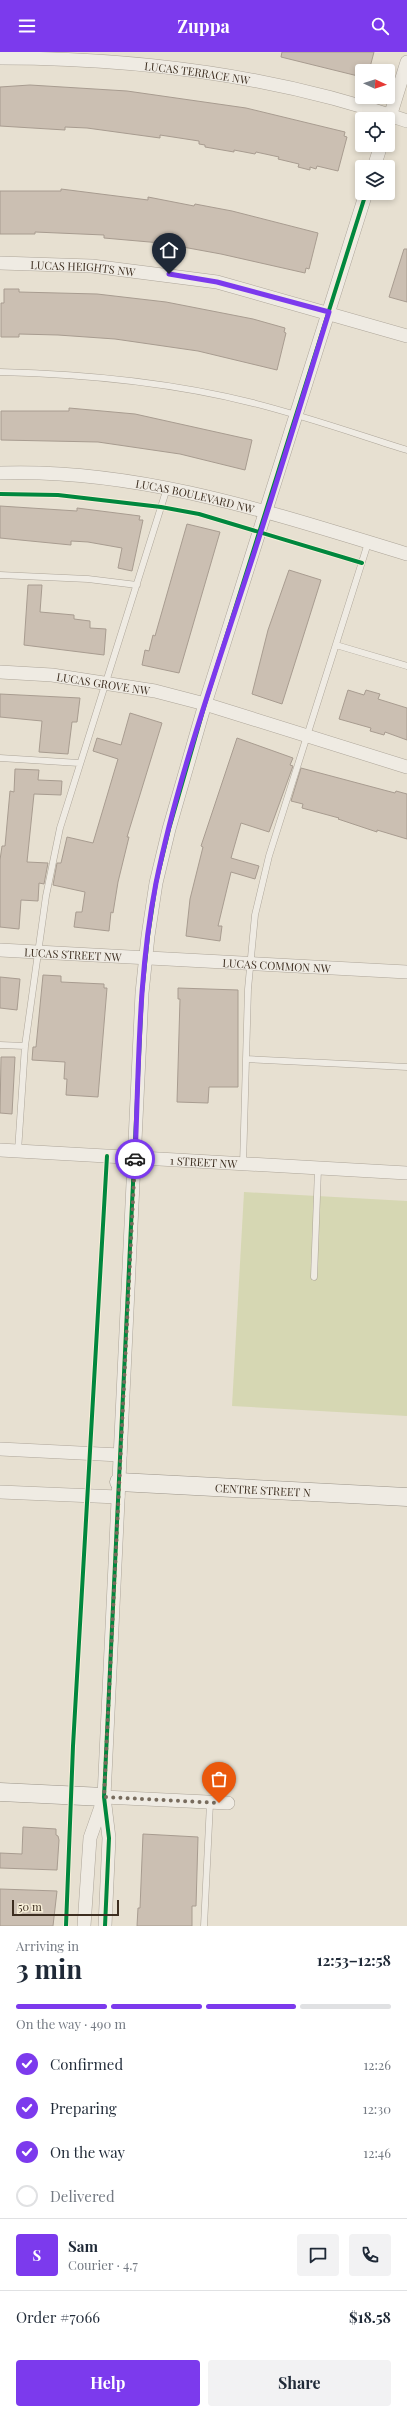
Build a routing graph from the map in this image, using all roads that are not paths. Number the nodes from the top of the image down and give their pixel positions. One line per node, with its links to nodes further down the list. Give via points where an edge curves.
1 (0, 58): 3 (street, LUCAS TERRACE NW, via 62,59 175,69 288,88)
2 (407, 62): 4 (street)
3 (366, 112)
4 (391, 112)
5 (395, 120): 6 (street, LUCAS TERRACE NW)
6 (407, 121)
7 (364, 200): 9 (street)
8 (0, 263): 9 (street, LUCAS HEIGHTS NW, via 92,266 181,276 238,287)
9 (329, 312): 10 (street, LUCAS HEIGHTS NW); 12 (street)
10 (407, 336)
11 (0, 372): 12 (lane, via 55,373 118,379 189,390)
12 (297, 415): 13 (lane); 16 (street)
13 (407, 450)
14 (0, 473): 15 (street, LUCAS BOULEVARD NW, via 86,475)
15 (166, 488): 16 (street, LUCAS BOULEVARD NW, via 221,499); 20 (lane)
16 (267, 513): 17 (street, LUCAS BOULEVARD NW); 25 (street)
17 (368, 543): 18 (street, LUCAS BOULEVARD NW); 21 (lane)
18 (407, 554)
19 (0, 575): 20 (lane, via 88,579)
20 (136, 585): 24 (lane)
21 (336, 645): 22 (lane); 26 (lane)
22 (407, 666)
23 (0, 672): 24 (street, LUCAS GROVE NW)
24 (105, 682): 25 (street, LUCAS GROVE NW); 28 (lane)
25 (205, 704): 26 (street); 32 (street, via 156,883)
26 (307, 737): 29 (street); 33 (lane, via 261,888)
27 (0, 758): 28 (lane)
28 (79, 764): 31 (lane, via 52,864)
29 (407, 767)
30 (0, 950): 31 (street, LUCAS STREET NW)
31 (38, 953): 32 (street, LUCAS STREET NW); 36 (lane)
32 (146, 958): 33 (street, LUCAS COMMON NW); 41 (street)
33 (250, 963): 34 (street, LUCAS COMMON NW); 37 (lane)
34 (407, 972)
35 (0, 1045): 36 (lane)
36 (24, 1046): 40 (lane)
37 (246, 1059): 38 (lane); 42 (lane)
38 (407, 1067)
39 (0, 1150): 40 (street, 1 STREET NW)
40 (18, 1151): 41 (street, 1 STREET NW)
41 (135, 1157): 42 (street, 1 STREET NW); 47 (street)
42 (243, 1165): 43 (street, 1 STREET NW)
43 (318, 1169): 44 (street, 1 STREET NW); 45 (lane)
44 (407, 1173)
45 (314, 1277)
46 (0, 1449): 47 (street)
47 (120, 1455): 48 (street)
48 (118, 1489): 49 (street); 50 (street, CENTRE STREET N); 52 (street)
49 (0, 1492)
50 (407, 1497)
51 (0, 1792): 52 (street)
52 (104, 1797): 53 (street); 55 (street, via 90,1838); 56 (street, via 109,1838)
53 (210, 1802): 54 (street); 57 (lane)
54 (228, 1803)
55 (84, 1926)
56 (104, 1926)
57 (204, 1926)

